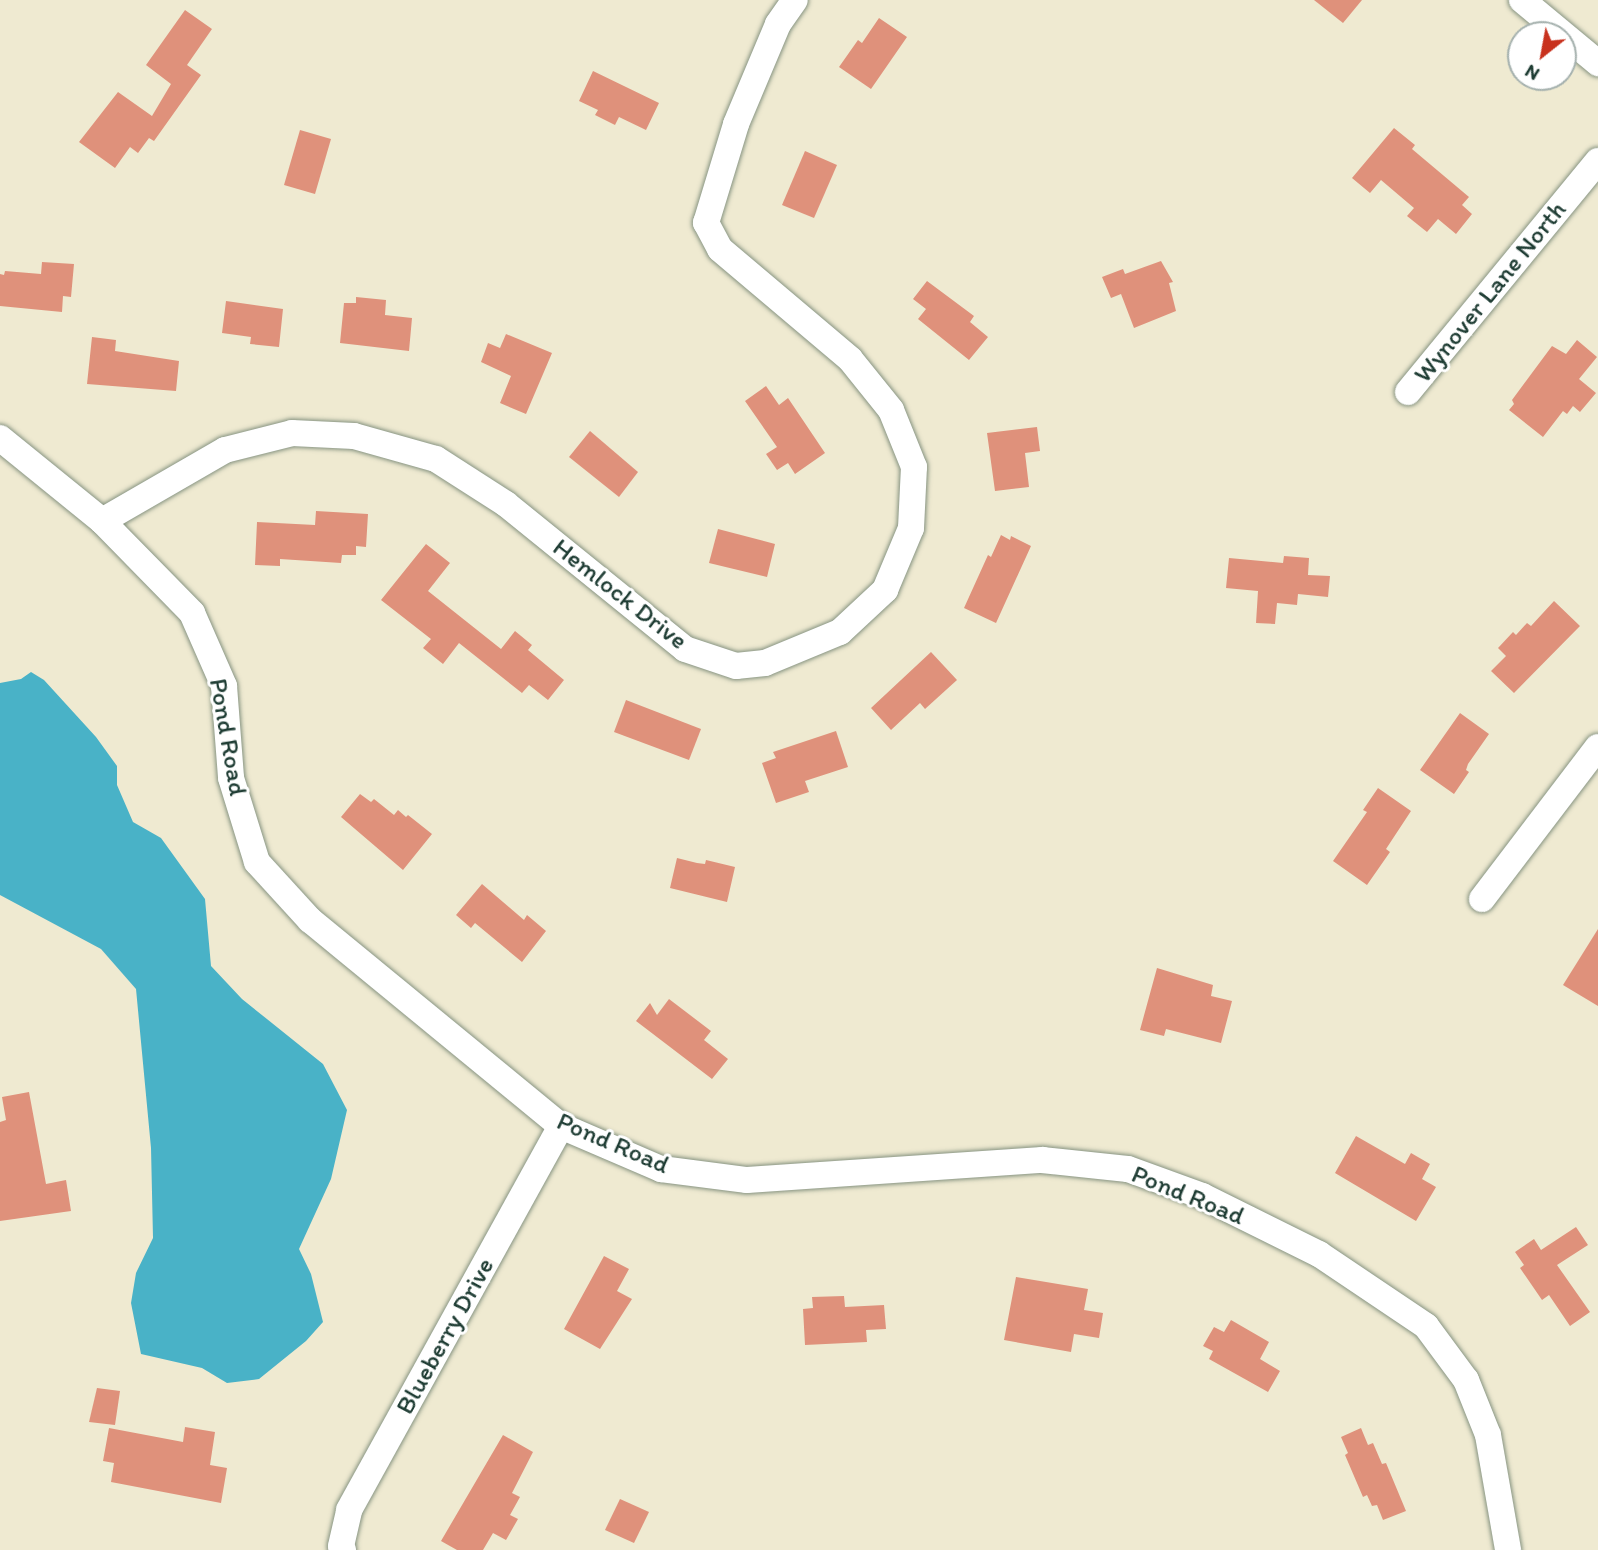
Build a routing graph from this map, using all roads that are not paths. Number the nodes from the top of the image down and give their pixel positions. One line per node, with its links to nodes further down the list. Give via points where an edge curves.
1 (795, 0): 7 (street, Hemlock Drive, via 778,24 736,124 706,223 720,249 850,359 891,410 915,467 911,528 885,590 840,632 765,663 736,666 685,649 506,504 448,466 354,436 292,433 225,450)
2 (1522, 0): 3 (street)
3 (1598, 63)
4 (1598, 161): 5 (street, Wynover Lane North)
5 (1408, 392)
6 (0, 438): 7 (street, Pond Road)
7 (102, 521): 10 (street, Pond Road, via 192,613 224,686 231,778 257,862 310,920)
8 (1598, 747): 9 (street)
9 (1482, 899)
10 (561, 1126): 11 (street, Blueberry Drive, via 349,1510); 12 (street, Pond Road, via 661,1168 747,1180 1042,1160 1128,1169 1202,1196 1319,1254 1426,1326 1466,1380 1488,1435)
11 (343, 1550)
12 (1508, 1550)

